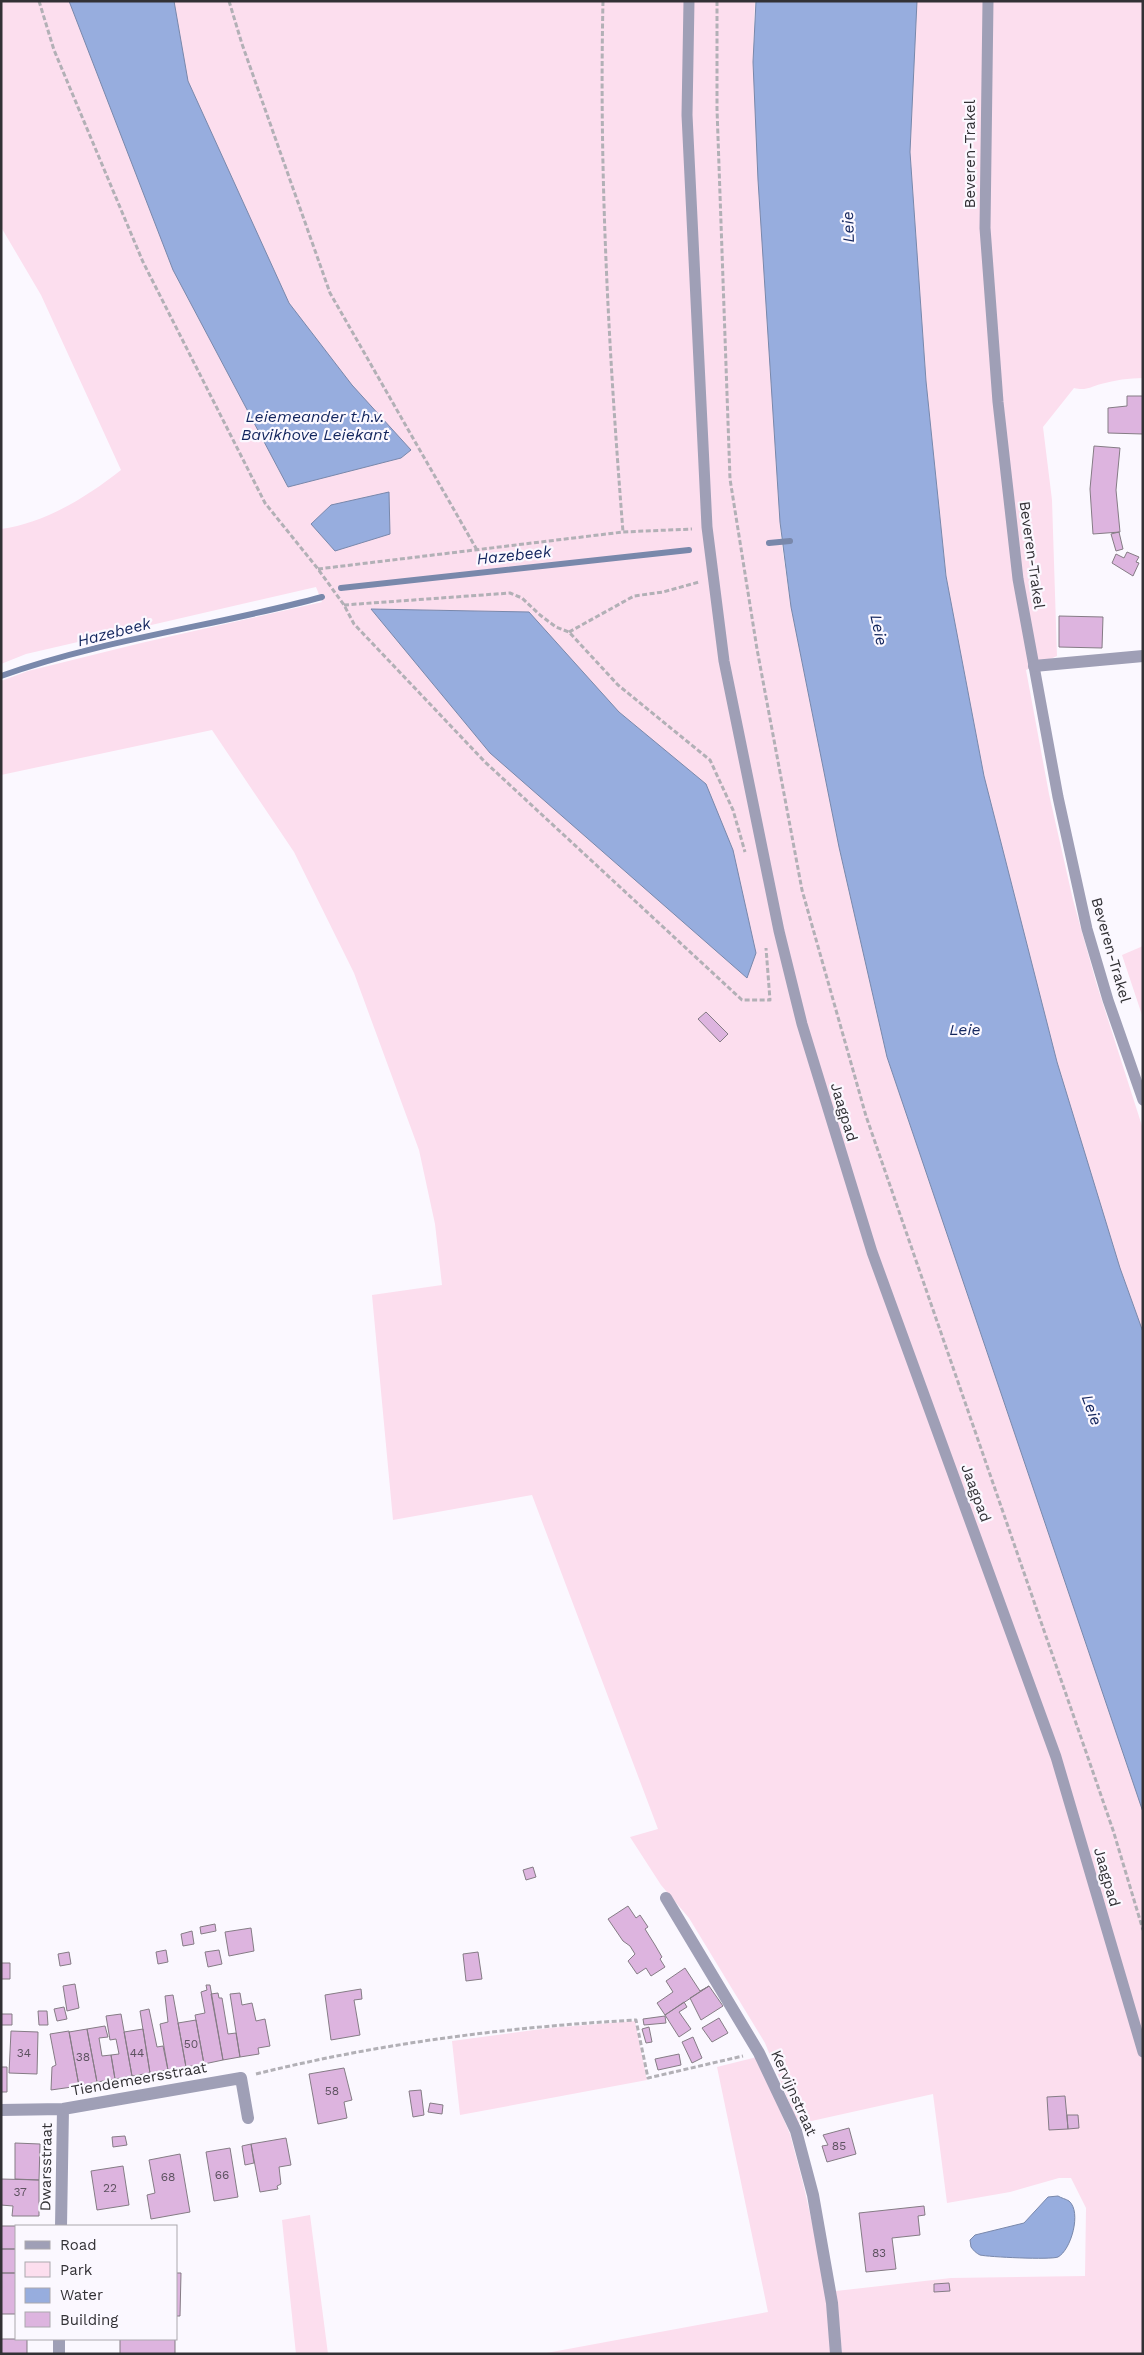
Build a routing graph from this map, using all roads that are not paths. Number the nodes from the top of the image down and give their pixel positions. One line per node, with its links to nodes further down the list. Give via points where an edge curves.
1 (689, 1): 7 (lane, Jaagpad, via 687,115 708,527 726,670 758,837 802,1024 872,1252 1056,1757)
2 (988, 1): 4 (lane, Beveren-Trakel, via 985,228 998,402 1018,579)
3 (1143, 656): 4 (street)
4 (1034, 666): 5 (lane, Beveren-Trakel, via 1087,929)
5 (1143, 1100)
6 (666, 1898): 14 (street, Kervijnstraat, via 759,2053 796,2131 813,2196 832,2302)
7 (1143, 2052)
8 (63, 2108): 9 (street, Tiendemeersstraat); 10 (street, Tiendemeersstraat, via 241,2078); 11 (street, Dwarsstraat)
9 (1, 2110)
10 (248, 2118)
11 (61, 2225)
12 (59, 2340): 13 (street)
13 (59, 2354)
14 (836, 2354)

